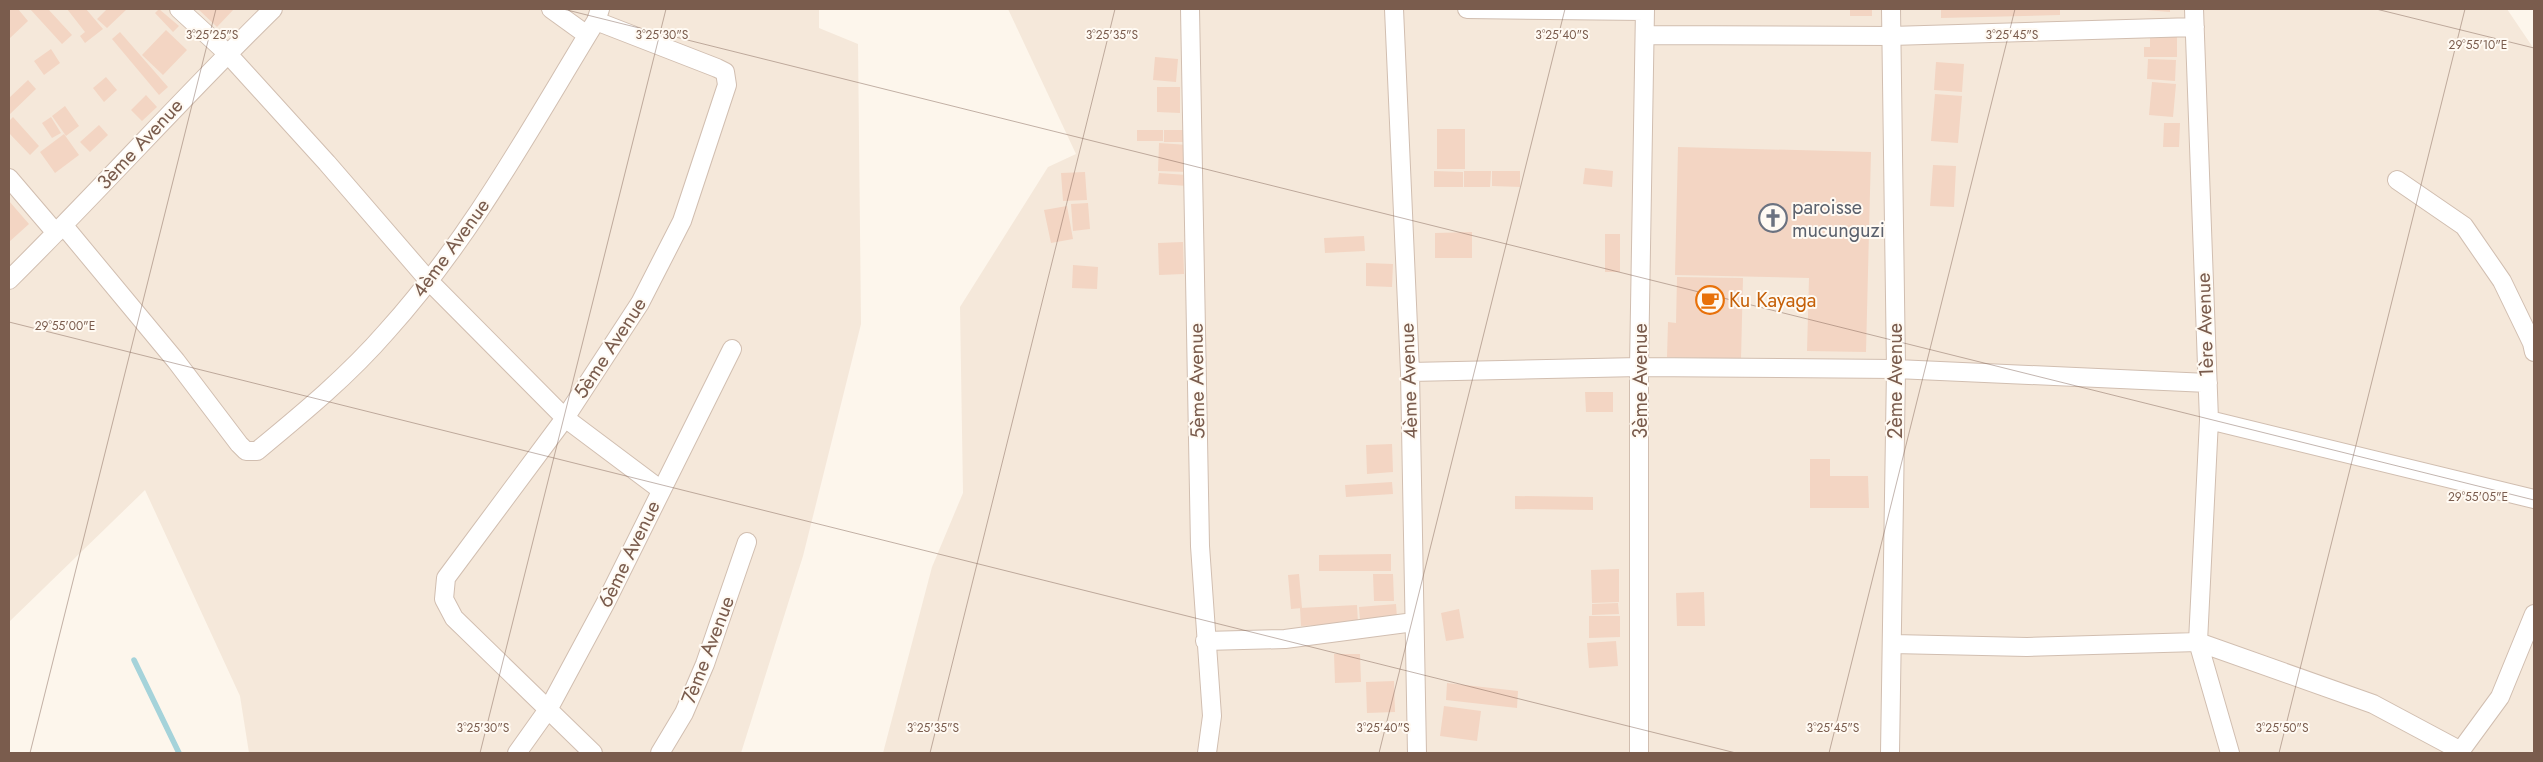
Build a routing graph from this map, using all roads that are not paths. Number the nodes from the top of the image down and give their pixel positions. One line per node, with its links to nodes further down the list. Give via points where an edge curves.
1 (179, 9): 14 (street)
2 (273, 9): 14 (street, 3ème Avenue)
3 (551, 9): 10 (street)
4 (1190, 9): 33 (street, 5ème Avenue, via 1200,536)
5 (1394, 9): 24 (street, 4ème Avenue)
6 (1467, 9): 9 (street)
7 (1891, 9): 13 (street, 2ème Avenue)
8 (2194, 9): 11 (street, 1ère Avenue)
9 (1645, 10): 12 (street, 3ème Avenue)
10 (594, 21): 19 (street, 4ème Avenue, via 488,198); 26 (street, 5ème Avenue, via 724,72 728,85 682,221 640,303)
11 (2195, 27): 13 (street); 25 (street, 1ère Avenue)
12 (1645, 35): 13 (street); 22 (street, 3ème Avenue)
13 (1891, 36): 23 (street, 2ème Avenue)
14 (227, 53): 17 (street, 3ème Avenue); 19 (street, via 327,162)
15 (9, 178): 17 (street)
16 (2397, 180): 21 (street, via 2464,226 2502,281)
17 (60, 230): 18 (street, 3ème Avenue); 19 (street, 4ème Avenue, via 176,361 246,451 257,451 326,394 387,331)
18 (9, 280)
19 (429, 281): 26 (street)
20 (732, 349): 28 (street, 6ème Avenue)
21 (2534, 352)
22 (1639, 367): 23 (street); 24 (street); 43 (street, 3ème Avenue)
23 (1896, 369): 25 (street); 35 (street, 2ème Avenue)
24 (1410, 372): 32 (street, 4ème Avenue)
25 (2208, 383): 27 (street, 1ère Avenue)
26 (565, 418): 28 (street); 36 (street, 5ème Avenue, via 446,578 444,599 454,618)
27 (2209, 420): 29 (street); 34 (street, 1ère Avenue)
28 (661, 490): 36 (street, 6ème Avenue)
29 (2534, 499)
30 (746, 542): 40 (street, 7ème Avenue, via 705,664 684,713)
31 (2534, 614): 37 (street, via 2500,697)
32 (1414, 622): 33 (street, via 1285,639); 42 (street, 4ème Avenue)
33 (1205, 641): 41 (street, 5ème Avenue, via 1212,716)
34 (2198, 642): 35 (street, via 2027,647); 37 (street, via 2373,704); 45 (street, 1ère Avenue)
35 (1893, 644): 44 (street, 2ème Avenue)
36 (549, 708): 38 (street, 6ème Avenue); 39 (street)
37 (2460, 752)
38 (516, 753)
39 (593, 753)
40 (660, 753)
41 (1207, 753)
42 (1417, 753)
43 (1639, 753)
44 (1890, 753)
45 (2230, 753)

